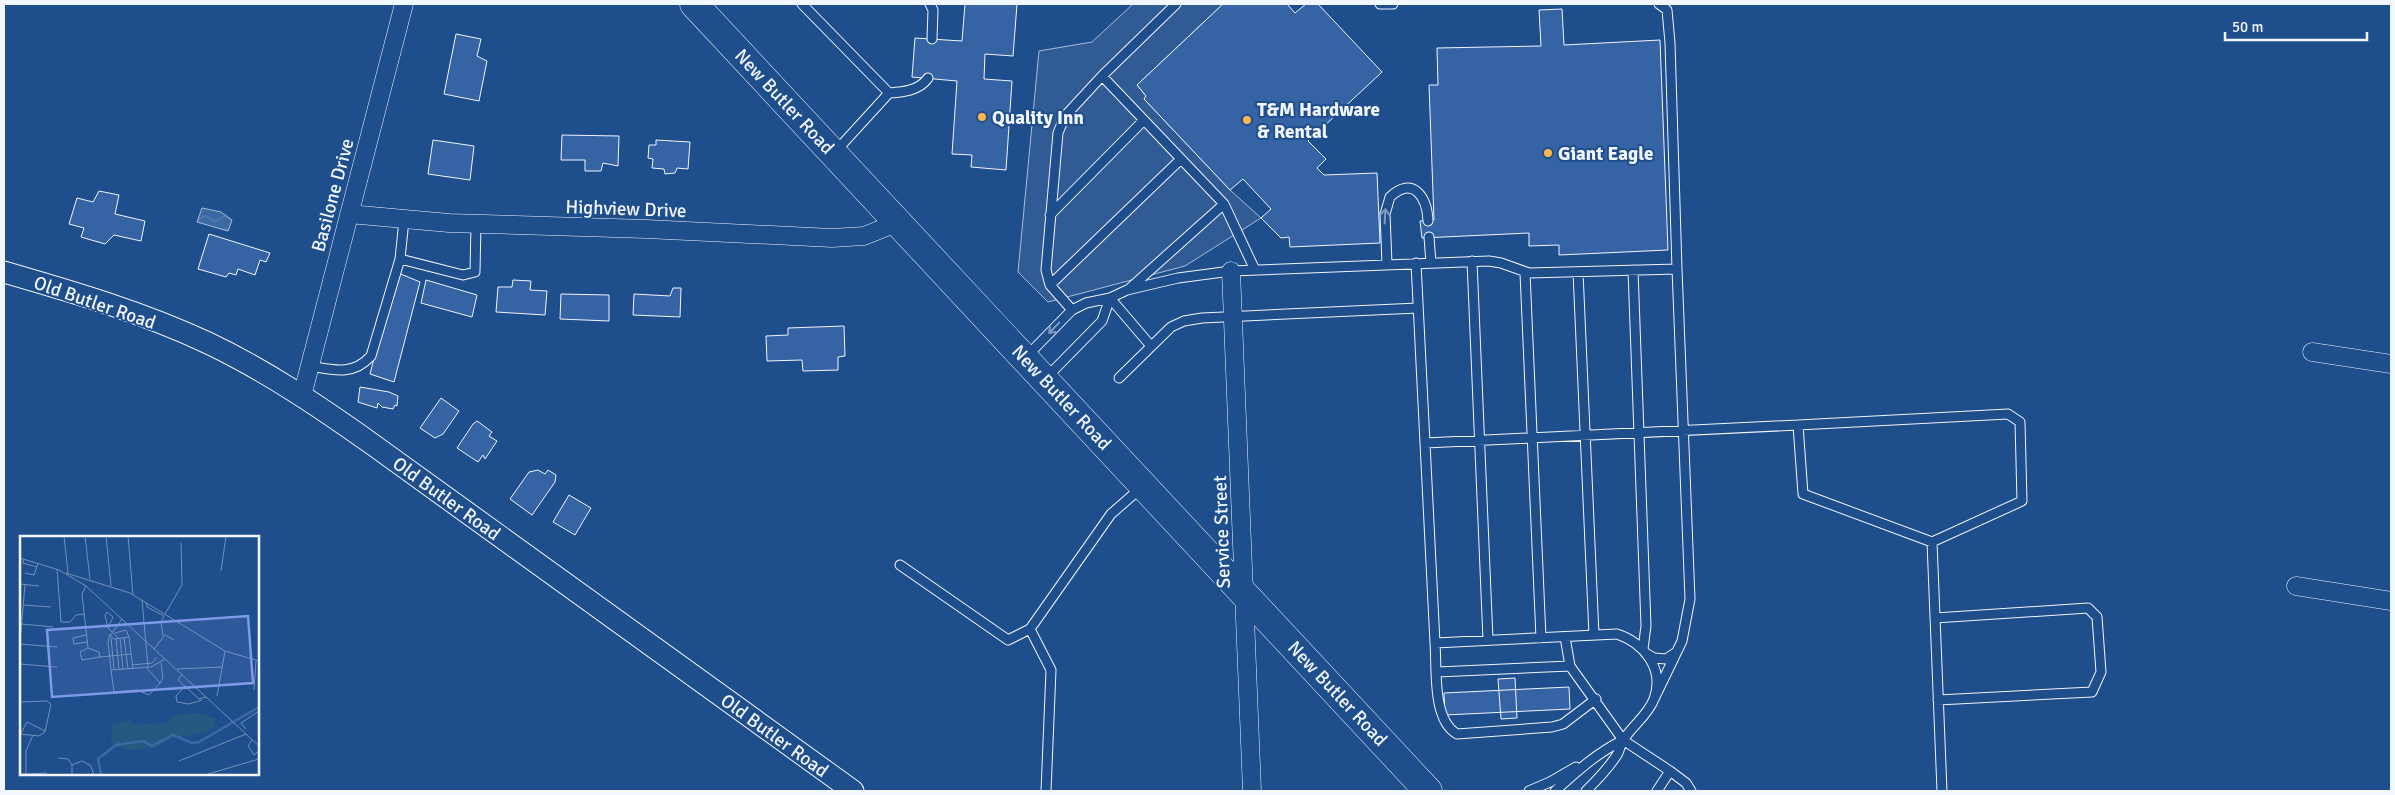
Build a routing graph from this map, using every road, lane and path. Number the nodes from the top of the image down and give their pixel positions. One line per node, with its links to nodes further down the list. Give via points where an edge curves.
1 (404, 4): 17 (street, Basilone Drive)
2 (694, 4): 14 (main road, New Butler Road)
3 (930, 4): 9 (lane, via 933,10)
4 (1176, 4): 10 (lane)
5 (1380, 4): 6 (lane)
6 (1393, 4)
7 (1659, 4): 29 (lane, via 1667,10 1670,43)
8 (808, 6): 12 (lane)
9 (932, 39)
10 (1102, 76): 13 (lane); 18 (lane, via 1064,116 1061,124)
11 (928, 78): 12 (lane, via 911,90)
12 (889, 93): 14 (lane)
13 (1144, 120): 15 (lane); 18 (lane)
14 (834, 153): 21 (main road, New Butler Road)
15 (1181, 159): 16 (lane); 36 (lane)
16 (1224, 204): 30 (lane); 37 (lane)
17 (349, 214): 19 (street, Highview Drive); 46 (street, Basilone Drive)
18 (1050, 215): 36 (lane, via 1046,270)
19 (404, 220): 22 (street, Highview Drive); 24 (lane)
20 (1428, 221): 28 (lane, one-way to 20, via 1385,214 1390,197 1405,188 1413,189 1426,201)
21 (899, 222): 22 (street, Highview Drive, via 852,238); 44 (main road, New Butler Road)
22 (476, 224): 24 (lane, via 475,272 463,275)
23 (1429, 237): 27 (lane)
24 (400, 259): 46 (lane, via 371,356 362,365 336,371)
25 (1472, 261): 27 (lane); 34 (lane, via 1501,263); 55 (lane)
26 (1416, 263): 27 (lane); 28 (lane); 39 (lane)
27 (1431, 263)
28 (1387, 264): 30 (lane)
29 (1677, 269): 31 (lane); 51 (lane)
30 (1255, 270): 32 (lane)
31 (1633, 270): 35 (lane); 52 (lane)
32 (1231, 271): 37 (lane, via 1178,278); 41 (street, Service Street)
33 (4, 272): 49 (street, Old Butler Road, via 78,294 196,338)
34 (1525, 272): 35 (lane); 54 (lane)
35 (1578, 272): 53 (lane)
36 (1050, 285): 40 (lane)
37 (1127, 290): 38 (lane)
38 (1110, 298): 40 (lane); 42 (lane); 48 (lane, via 1102,321)
39 (1418, 308): 41 (lane); 56 (lane)
40 (1072, 310): 44 (lane, one-way to 44)
41 (1234, 317): 42 (lane, via 1184,321 1171,327); 61 (street, Service Street)
42 (1151, 346): 47 (lane)
43 (2312, 352): 45 (street)
44 (1025, 357): 48 (main road, New Butler Road)
45 (2391, 364)
46 (310, 366): 49 (street, Basilone Drive)
47 (1119, 378)
48 (1045, 379): 57 (main road, New Butler Road)
49 (302, 396): 81 (street, Old Butler Road)
50 (1798, 425): 51 (lane); 58 (lane, via 1803,494); 58 (lane, via 2008,414 2020,422 2022,501)
51 (1684, 430): 52 (lane); 70 (lane, via 1690,599)
52 (1639, 432): 53 (lane); 71 (lane)
53 (1584, 435): 54 (lane); 65 (lane)
54 (1532, 438): 55 (lane); 67 (lane)
55 (1479, 440): 56 (lane); 68 (lane)
56 (1425, 443): 69 (lane)
57 (1144, 485): 61 (main road, New Butler Road); 64 (lane, via 1111,514)
58 (1932, 542): 63 (lane)
59 (900, 565): 64 (lane, via 1008,640)
60 (2296, 586): 62 (street)
61 (1245, 594): 79 (main road, New Butler Road); 83 (street, Service Street)
62 (2391, 601)
63 (1935, 618): 76 (lane); 76 (lane, via 2088,608 2097,617 2101,672 2092,692)
64 (1030, 629): 82 (lane, via 1051,670)
65 (1594, 635): 66 (lane); 71 (lane, via 1617,634 1630,638)
66 (1566, 636): 67 (lane); 72 (lane)
67 (1541, 638): 68 (lane)
68 (1488, 640): 69 (lane)
69 (1435, 643): 73 (lane)
70 (1678, 651): 71 (lane, via 1666,659 1654,658); 75 (lane)
71 (1645, 652): 75 (lane, via 1656,672)
72 (1570, 666): 73 (lane); 74 (lane)
73 (1437, 672): 74 (lane, via 1443,717 1450,730 1457,734 1552,727 1563,724)
74 (1596, 699): 77 (lane)
75 (1654, 699): 77 (lane)
76 (1938, 700): 91 (lane)
77 (1623, 740): 78 (lane); 80 (lane); 88 (lane, via 1617,754)
78 (1604, 750): 86 (lane); 87 (lane)
79 (1410, 771): 84 (main road, New Butler Road); 85 (lane)
80 (1670, 772): 89 (lane); 90 (lane, via 1686,783)
81 (853, 791)
82 (1046, 791)
83 (1252, 791)
84 (1428, 791)
85 (1440, 791)
86 (1529, 791)
87 (1555, 791)
88 (1588, 791)
89 (1657, 791)
90 (1691, 791)
91 (1942, 791)

